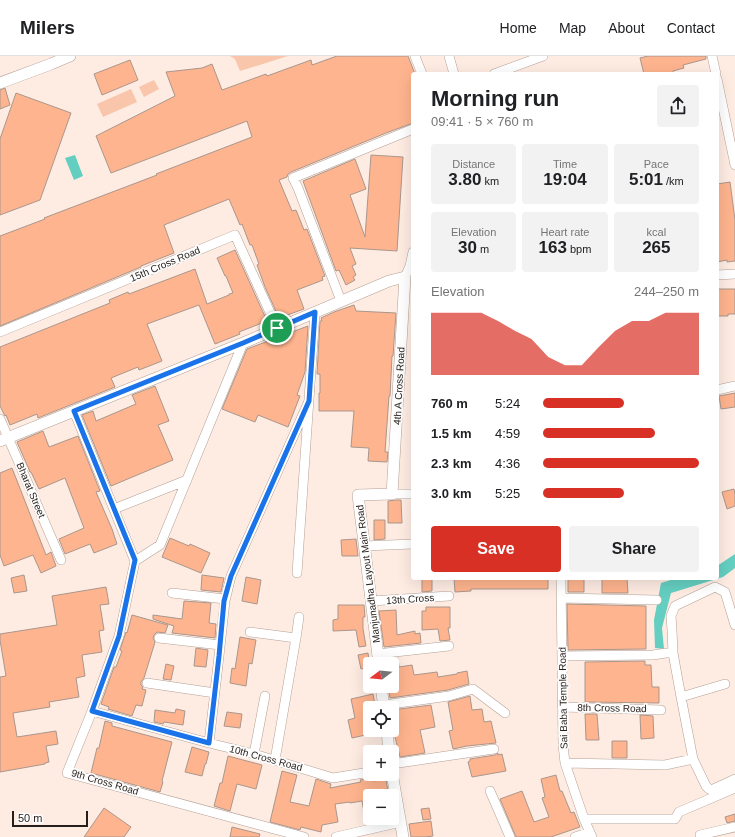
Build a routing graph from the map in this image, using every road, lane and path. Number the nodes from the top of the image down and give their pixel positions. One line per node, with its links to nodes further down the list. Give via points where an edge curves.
1 (70, 56): 10 (street)
2 (415, 56): 6 (street)
3 (449, 56): 7 (street)
4 (543, 56): 8 (street)
5 (712, 56): 9 (street)
6 (421, 72)
7 (453, 72)
8 (501, 72)
9 (716, 72)
10 (0, 83)
11 (719, 87): 13 (street)
12 (411, 130): 18 (street, via 293,178)
13 (735, 162)
14 (411, 261): 17 (street)
15 (735, 274): 16 (street)
16 (719, 275)
17 (409, 276): 18 (street, via 389,281); 30 (street, 4th A Cross Road)
18 (341, 301): 19 (street)
19 (315, 312): 20 (street); 25 (street)
20 (277, 328): 21 (street, 15th Cross Road, via 235,235); 22 (street)
21 (0, 332)
22 (243, 343): 26 (street); 29 (street)
23 (735, 386): 24 (street)
24 (719, 390)
25 (309, 401): 37 (street); 42 (street, via 231,576)
26 (74, 411): 28 (street); 32 (street)
27 (0, 419): 28 (street, Bharat Street)
28 (4, 440): 35 (street, Bharat Street)
29 (187, 480): 32 (street); 36 (street, via 160,544)
30 (392, 494): 31 (street); 34 (street, Manjunadha Layout Main Road, via 358,495)
31 (411, 494)
32 (114, 510): 36 (street)
33 (411, 544): 34 (street)
34 (364, 546): 44 (street, Manjunadha Layout Main Road)
35 (61, 560)
36 (135, 560): 64 (street, 9th Cross Road, via 119,636)
37 (297, 572)
38 (561, 580): 41 (street, Sai Baba Temple Road)
39 (172, 593): 42 (street)
40 (449, 596): 44 (street, 13th Cross)
41 (561, 598): 43 (street); 53 (street, Sai Baba Temple Road)
42 (225, 599): 50 (street)
43 (656, 600)
44 (371, 601): 54 (street, Manjunadha Layout Main Road)
45 (299, 617): 49 (street)
46 (735, 625): 52 (street, via 726,592 715,587 674,606 671,616)
47 (250, 632): 49 (street)
48 (159, 638): 50 (street)
49 (296, 638): 70 (street)
50 (220, 645): 58 (street)
51 (449, 646): 55 (street)
52 (674, 654): 53 (street); 60 (street)
53 (562, 656): 62 (street, Sai Baba Temple Road)
54 (378, 657)
55 (389, 657)
56 (148, 682): 58 (street)
57 (725, 684): 60 (street)
58 (215, 693): 66 (street)
59 (265, 696): 68 (street)
60 (680, 697): 69 (street)
61 (399, 704): 65 (street, via 473,689)
62 (562, 707): 63 (street, 8th Cross Road); 72 (street, Sai Baba Temple Road)
63 (661, 710)
64 (92, 711): 66 (street, 10th Cross Road); 81 (street, 9th Cross Road, via 67,773)
65 (505, 713)
66 (209, 743): 68 (street, 10th Cross Road)
67 (494, 750): 71 (street)
68 (254, 754): 70 (street, 10th Cross Road)
69 (693, 759): 72 (street, via 665,765); 74 (street, via 706,786 711,790)
70 (275, 760): 73 (street, 10th Cross Road, via 333,778)
71 (399, 763)
72 (565, 763): 78 (street, Sai Baba Temple Road)
73 (363, 773)
74 (735, 779)
75 (393, 781): 79 (street)
76 (735, 788): 78 (street, via 679,812 675,819)
77 (490, 791): 87 (street)
78 (584, 819): 82 (street, Sai Baba Temple Road)
79 (401, 822): 85 (street); 86 (street)
80 (735, 827): 83 (street)
81 (279, 834): 84 (street, 9th Cross Road)
82 (591, 834): 88 (street)
83 (700, 835)
84 (304, 837)
85 (336, 837)
86 (403, 837)
87 (510, 837)
88 (575, 837)

